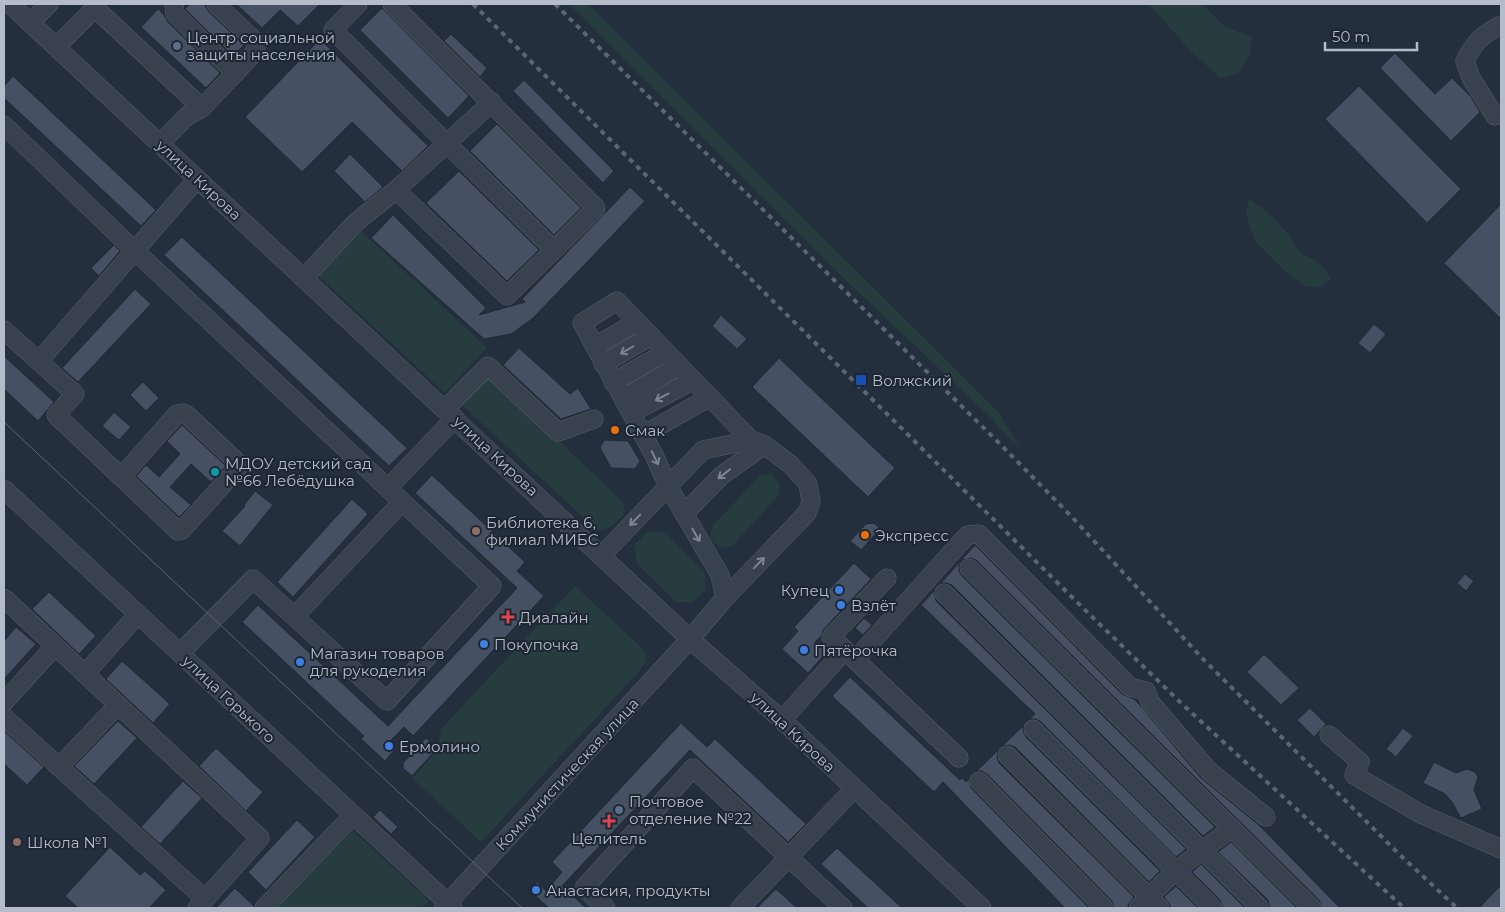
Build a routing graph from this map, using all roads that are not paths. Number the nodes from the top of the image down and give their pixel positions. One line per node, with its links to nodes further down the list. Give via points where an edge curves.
1 (10, 4): 7 (street, улица Кирова)
2 (49, 4): 7 (street)
3 (174, 4): 10 (street, via 175,14)
4 (216, 4): 10 (street, via 256,42 256,51)
5 (358, 4): 15 (street, via 333,30)
6 (392, 4): 11 (street)
7 (30, 23): 9 (street, улица Кирова)
8 (1501, 25): 13 (street, via 1471,47 1466,61 1471,78)
9 (56, 47): 12 (street, via 95,8); 16 (street, улица Кирова)
10 (235, 73): 12 (street)
11 (492, 102): 15 (street); 20 (street, via 596,208)
12 (202, 108): 16 (street, via 187,116)
13 (1495, 116)
14 (5, 130): 19 (street)
15 (448, 142): 18 (street); 20 (street)
16 (160, 144): 17 (street, улица Кирова)
17 (198, 178): 19 (street); 21 (street, улица Кирова)
18 (396, 190): 20 (street, via 508,296); 21 (street, via 355,223)
19 (134, 250): 27 (street); 40 (street)
20 (554, 250)
21 (304, 278): 34 (street, улица Кирова)
22 (637, 322): 24 (street, Коммунистическая улица); 25 (street); 25 (street, Коммунистическая улица, via 618,301 582,323)
23 (4, 330): 27 (street)
24 (651, 336): 26 (street, Коммунистическая улица); 28 (street, one-way to 28)
25 (595, 346): 28 (street)
26 (666, 352): 29 (street, Коммунистическая улица); 31 (street)
27 (39, 361): 38 (street, via 75,394 56,415)
28 (603, 364): 31 (street)
29 (679, 366): 30 (street, Коммунистическая улица); 33 (street)
30 (692, 381): 32 (street, Коммунистическая улица); 33 (street, one-way to 33)
31 (613, 382): 33 (street)
32 (710, 397): 36 (street); 37 (street, Коммунистическая улица)
33 (627, 406): 36 (street)
34 (450, 414): 35 (street, via 488,366 558,432); 40 (street); 44 (street, улица Кирова)
35 (594, 419)
36 (643, 435): 39 (street, one-way to 39)
37 (757, 443): 39 (street, via 703,450); 43 (street, one-way to 43); 49 (street, Коммунистическая улица, one-way to 37, via 807,513 811,502 808,484 795,469)
38 (121, 477): 38 (street, via 178,531 238,465 183,413 178,414)
39 (668, 486): 43 (street); 44 (street, one-way to 44)
40 (388, 488): 42 (street)
41 (4, 489): 50 (street, улица Горького)
42 (402, 502): 51 (street); 51 (street, via 492,586 394,694 387,701)
43 (684, 514): 49 (street, one-way to 49, via 720,575)
44 (602, 555): 52 (street, улица Кирова)
45 (969, 568): 69 (street)
46 (887, 578): 55 (street, via 831,637)
47 (944, 594): 71 (street)
48 (4, 598): 53 (street)
49 (725, 598): 52 (street, Коммунистическая улица)
50 (138, 614): 54 (street, улица Горького); 56 (street)
51 (295, 616): 54 (street, via 253,579)
52 (690, 639): 59 (street, улица Кирова); 76 (street, Коммунистическая улица)
53 (55, 646): 56 (street); 58 (street)
54 (180, 653): 67 (street, улица Горького)
55 (850, 654): 59 (street); 63 (street); 68 (street, via 968,535 979,534 1130,686 1146,691 1150,702 1209,771)
56 (85, 674): 57 (street)
57 (118, 705): 64 (street); 74 (street, via 260,838)
58 (5, 709): 64 (street)
59 (782, 720): 66 (street, улица Кирова)
60 (1033, 729): 73 (street)
61 (1329, 735): 70 (street, via 1360,762 1354,775 1421,814)
62 (1007, 755): 75 (street)
63 (959, 758)
64 (59, 767): 74 (street)
65 (980, 782): 82 (street)
66 (854, 789): 72 (street); 81 (street, улица Кирова)
67 (353, 814): 76 (street, улица Горького); 77 (street)
68 (1266, 817)
69 (1232, 828): 71 (street); 85 (street)
70 (1501, 849)
71 (1202, 850): 73 (street); 84 (street)
72 (789, 857): 78 (street, via 693,768 584,888); 79 (street); 80 (street)
73 (1175, 871): 75 (street); 83 (street)
74 (201, 904)
75 (1149, 904)
76 (448, 907)
77 (264, 908)
78 (606, 908)
79 (740, 908)
80 (843, 908)
81 (982, 908)
82 (1104, 908)
83 (1212, 908)
84 (1260, 908)
85 (1312, 908)

